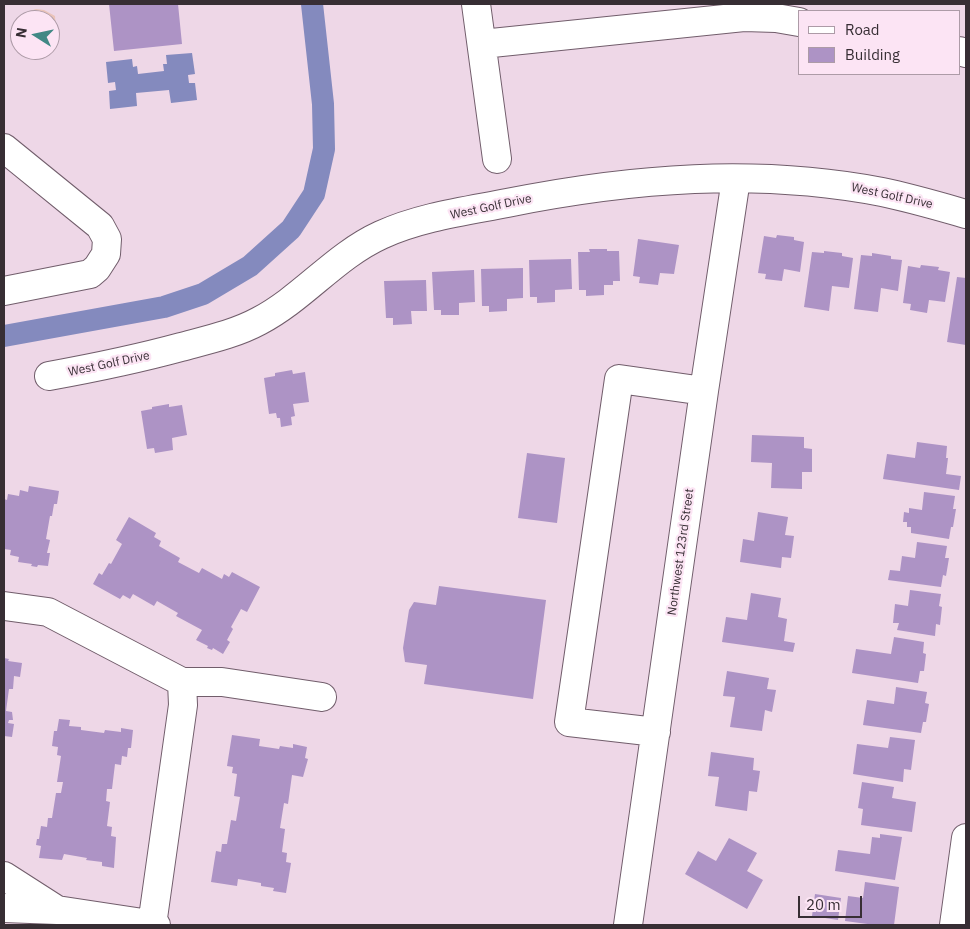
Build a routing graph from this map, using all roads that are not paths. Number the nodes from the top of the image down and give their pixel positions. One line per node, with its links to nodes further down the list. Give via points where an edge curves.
1 (476, 4): 3 (street)
2 (798, 22): 3 (street, via 744,17)
3 (482, 44): 5 (street)
4 (4, 148): 8 (street, via 100,226 107,238 106,254 90,274)
5 (497, 159)
6 (736, 179): 7 (street, West Golf Drive, via 854,188); 9 (street, West Golf Drive, via 692,178 625,183 531,198 413,223 363,245 272,313 244,328 152,355); 10 (street, Northwest 123rd Street)
7 (966, 214)
8 (4, 291)
9 (49, 376)
10 (704, 391): 14 (street, Northwest 123rd Street); 14 (street, via 619,379 569,722)
11 (4, 606): 12 (street, via 48,612)
12 (182, 682): 13 (street, via 222,682); 20 (street, via 183,705)
13 (322, 697)
14 (656, 732): 22 (street, Northwest 123rd Street)
15 (966, 838): 23 (street)
16 (4, 876): 18 (street)
17 (4, 908): 18 (street)
18 (57, 910): 19 (street); 20 (street)
19 (4, 923)
20 (152, 925): 21 (street)
21 (156, 925)
22 (628, 925)
23 (954, 925)

